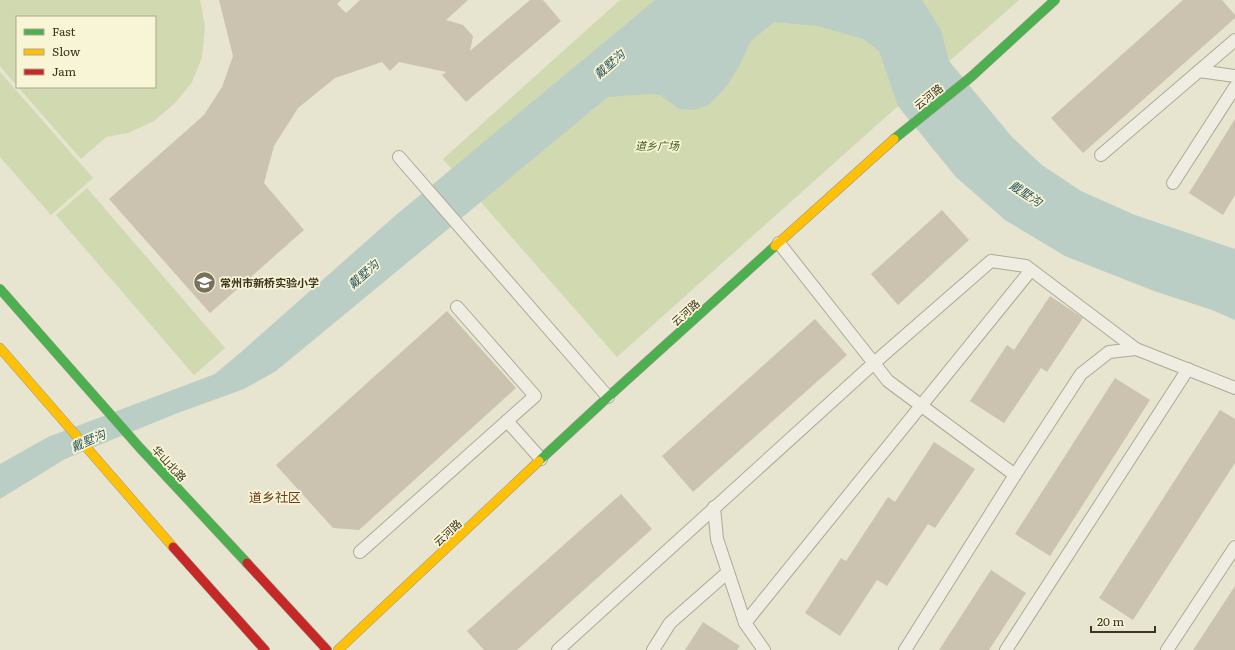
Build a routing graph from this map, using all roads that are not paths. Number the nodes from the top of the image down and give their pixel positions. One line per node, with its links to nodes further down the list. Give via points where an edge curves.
1 (1056, 0): 9 (street, 云河路, via 971,77 896,137)
2 (1235, 40): 3 (lane)
3 (1199, 71): 4 (lane); 6 (lane)
4 (1235, 76)
5 (1235, 87): 8 (lane)
6 (1101, 155)
7 (399, 157): 18 (lane)
8 (1173, 183)
9 (779, 243): 15 (lane); 18 (street, 云河路)
10 (1031, 270): 14 (lane); 15 (lane, via 1026,266 991,261); 19 (lane)
11 (0, 289): 29 (street, 华山北路, via 140,448)
12 (457, 307): 20 (lane, via 535,396)
13 (0, 348): 28 (street)
14 (1136, 349): 16 (lane); 22 (lane, via 1109,352 1081,374)
15 (874, 363): 19 (lane, via 888,381); 23 (lane)
16 (1188, 369): 17 (lane); 35 (lane)
17 (1235, 388)
18 (608, 397): 21 (street, 云河路)
19 (921, 405): 22 (lane); 27 (lane)
20 (507, 421): 21 (lane); 25 (lane)
21 (541, 459): 30 (street, 云河路)
22 (1015, 475): 34 (lane)
23 (714, 507): 26 (lane, via 717,539); 31 (lane)
24 (1235, 547): 36 (lane)
25 (360, 552)
26 (728, 572): 27 (lane); 32 (lane, via 670,623)
27 (745, 623): 33 (lane)
28 (266, 650)
29 (327, 650)
30 (338, 650)
31 (558, 650)
32 (653, 650)
33 (764, 650)
34 (905, 650)
35 (1006, 650)
36 (1167, 650)

